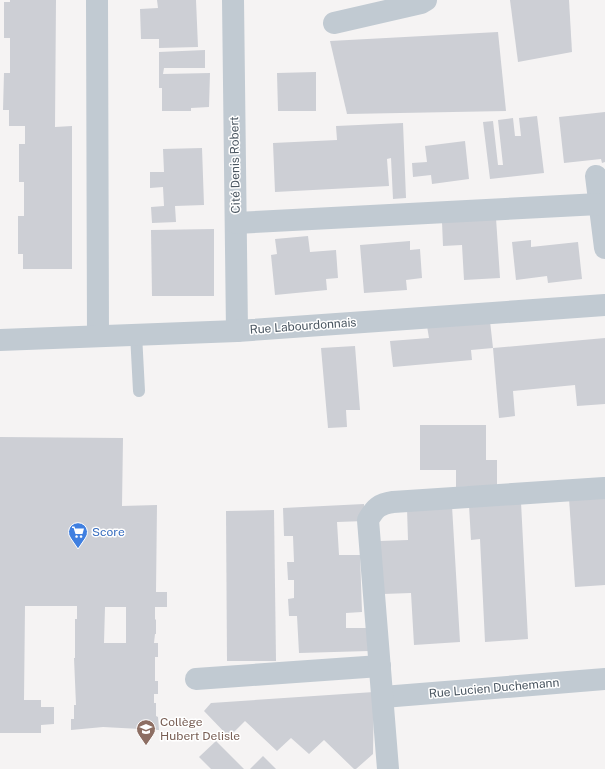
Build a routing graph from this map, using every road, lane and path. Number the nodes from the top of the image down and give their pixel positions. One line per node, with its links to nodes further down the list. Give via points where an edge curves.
1 (97, 0): 12 (street)
2 (233, 0): 7 (street, Cité Denis Robert)
3 (426, 0): 4 (street)
4 (334, 23)
5 (596, 176): 6 (street)
6 (600, 204): 7 (street); 8 (street)
7 (236, 224): 10 (street, Cité Denis Robert)
8 (605, 248)
9 (605, 305): 10 (street, Rue Labourdonnais)
10 (237, 331): 11 (street, Rue Labourdonnais)
11 (136, 334): 12 (street, Rue Labourdonnais); 14 (lane)
12 (98, 336): 13 (street, Rue Labourdonnais)
13 (0, 340)
14 (138, 391)
15 (604, 488): 16 (street, via 382,503 368,520)
16 (380, 666): 17 (street); 19 (street)
17 (196, 679)
18 (605, 679): 19 (street, Rue Lucien Duchemann)
19 (383, 697): 20 (street)
20 (388, 769)

